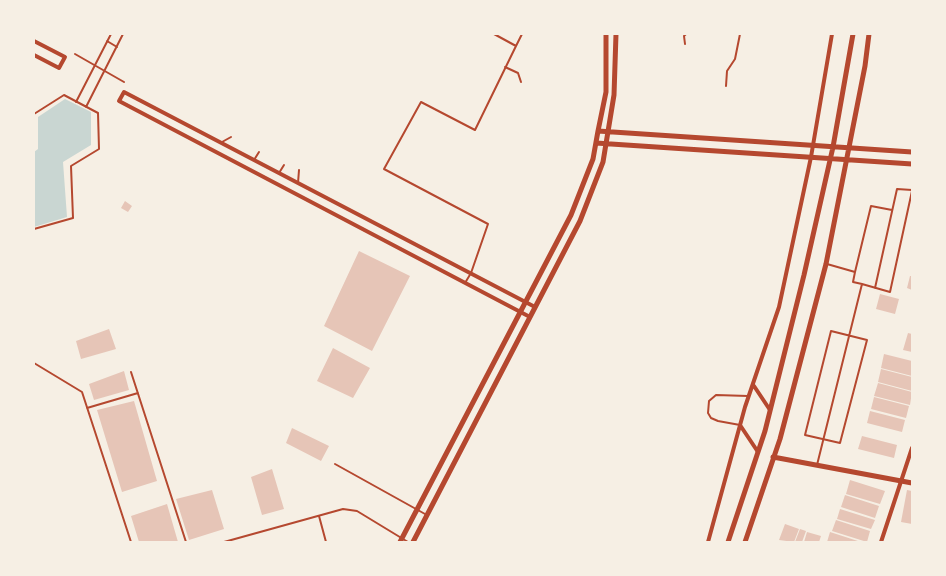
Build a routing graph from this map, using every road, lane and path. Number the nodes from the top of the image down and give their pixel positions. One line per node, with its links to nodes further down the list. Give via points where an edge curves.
1 (111, 34): 13 (path)
2 (123, 34): 16 (path)
3 (494, 34): 15 (lane)
4 (522, 34): 15 (lane)
5 (606, 34): 32 (street, via 606,92)
6 (616, 34): 33 (street, via 614,95)
7 (685, 34): 14 (path)
8 (740, 34): 24 (path, via 735,59 726,71)
9 (832, 34): 39 (street)
10 (853, 34): 40 (street)
11 (869, 34): 41 (street)
12 (34, 41): 18 (street, via 65,57 59,68)
13 (106, 42): 16 (path); 19 (path)
14 (685, 44)
15 (516, 46): 20 (lane)
16 (116, 47): 21 (path)
17 (75, 54): 19 (path)
18 (34, 55)
19 (94, 65): 21 (path); 26 (path)
20 (506, 67): 23 (lane, via 518,73); 59 (lane, via 474,130 421,102 384,169 488,224)
21 (105, 71): 22 (path); 27 (path)
22 (124, 82)
23 (521, 82)
24 (726, 86)
25 (135, 98): 28 (street); 28 (street, via 124,92 119,101); 29 (street)
26 (76, 102): 27 (path); 30 (path, via 64,95)
27 (86, 107): 56 (path, via 98,113 99,149 71,166 73,218)
28 (130, 107): 31 (street)
29 (161, 111): 31 (street); 36 (street)
30 (34, 114)
31 (156, 120): 60 (street)
32 (598, 131): 33 (street); 37 (street)
33 (608, 132): 35 (street); 38 (street)
34 (231, 137): 36 (lane)
35 (685, 137): 39 (street); 42 (street)
36 (220, 142): 47 (street)
37 (596, 143): 38 (street); 63 (street, via 571,214)
38 (606, 144): 42 (street); 64 (street, via 603,162 580,221)
39 (813, 146): 40 (street); 45 (street)
40 (833, 147): 41 (street); 46 (street)
41 (850, 148): 44 (street); 48 (street)
42 (684, 149): 45 (street)
43 (259, 152): 47 (lane)
44 (912, 152)
45 (811, 157): 46 (street); 70 (street, via 779,307)
46 (830, 159): 48 (street); 74 (street)
47 (254, 160): 52 (street)
48 (847, 160): 49 (street); 57 (street)
49 (912, 164)
50 (284, 165): 52 (lane)
51 (299, 170): 53 (lane)
52 (279, 173): 53 (street)
53 (298, 183): 59 (street)
54 (912, 190): 55 (lane, via 897,189); 62 (lane, via 890,292)
55 (892, 210): 58 (lane, via 871,206); 62 (lane)
56 (34, 229)
57 (826, 264): 58 (lane); 79 (street)
58 (855, 272): 61 (lane, via 853,282)
59 (471, 273): 60 (lane); 63 (street)
60 (466, 283): 65 (street)
61 (862, 284): 62 (lane); 67 (lane)
62 (875, 288)
63 (526, 302): 64 (street); 65 (street)
64 (535, 307): 66 (street)
65 (521, 312): 66 (street); 84 (street)
66 (530, 317): 85 (street)
67 (850, 336): 76 (lane); 76 (lane, via 867,340 860,368 840,443); 76 (lane, via 832,332 805,435)
68 (34, 364): 73 (lane, via 82,392)
69 (131, 372): 71 (lane)
70 (754, 386): 72 (street); 74 (street)
71 (138, 393): 73 (lane); 89 (lane)
72 (750, 396): 75 (street); 75 (lane, via 716,395 709,401 711,418)
73 (87, 408): 88 (lane)
74 (770, 410): 78 (street)
75 (740, 425): 78 (street); 94 (street)
76 (824, 439): 81 (lane)
77 (912, 448): 82 (street)
78 (758, 452): 95 (street)
79 (773, 457): 81 (street); 96 (street)
80 (335, 464): 84 (lane)
81 (817, 465): 82 (street)
82 (903, 480): 83 (street); 97 (street)
83 (912, 483)
84 (418, 510): 85 (lane); 87 (street)
85 (427, 515): 93 (street)
86 (319, 516): 87 (lane, via 343,509 357,511); 90 (lane); 91 (lane)
87 (401, 541): 92 (lane)
88 (131, 542)
89 (186, 542)
90 (224, 542)
91 (326, 542)
92 (408, 542)
93 (413, 542)
94 (708, 542)
95 (728, 542)
96 (744, 542)
97 (882, 542)

